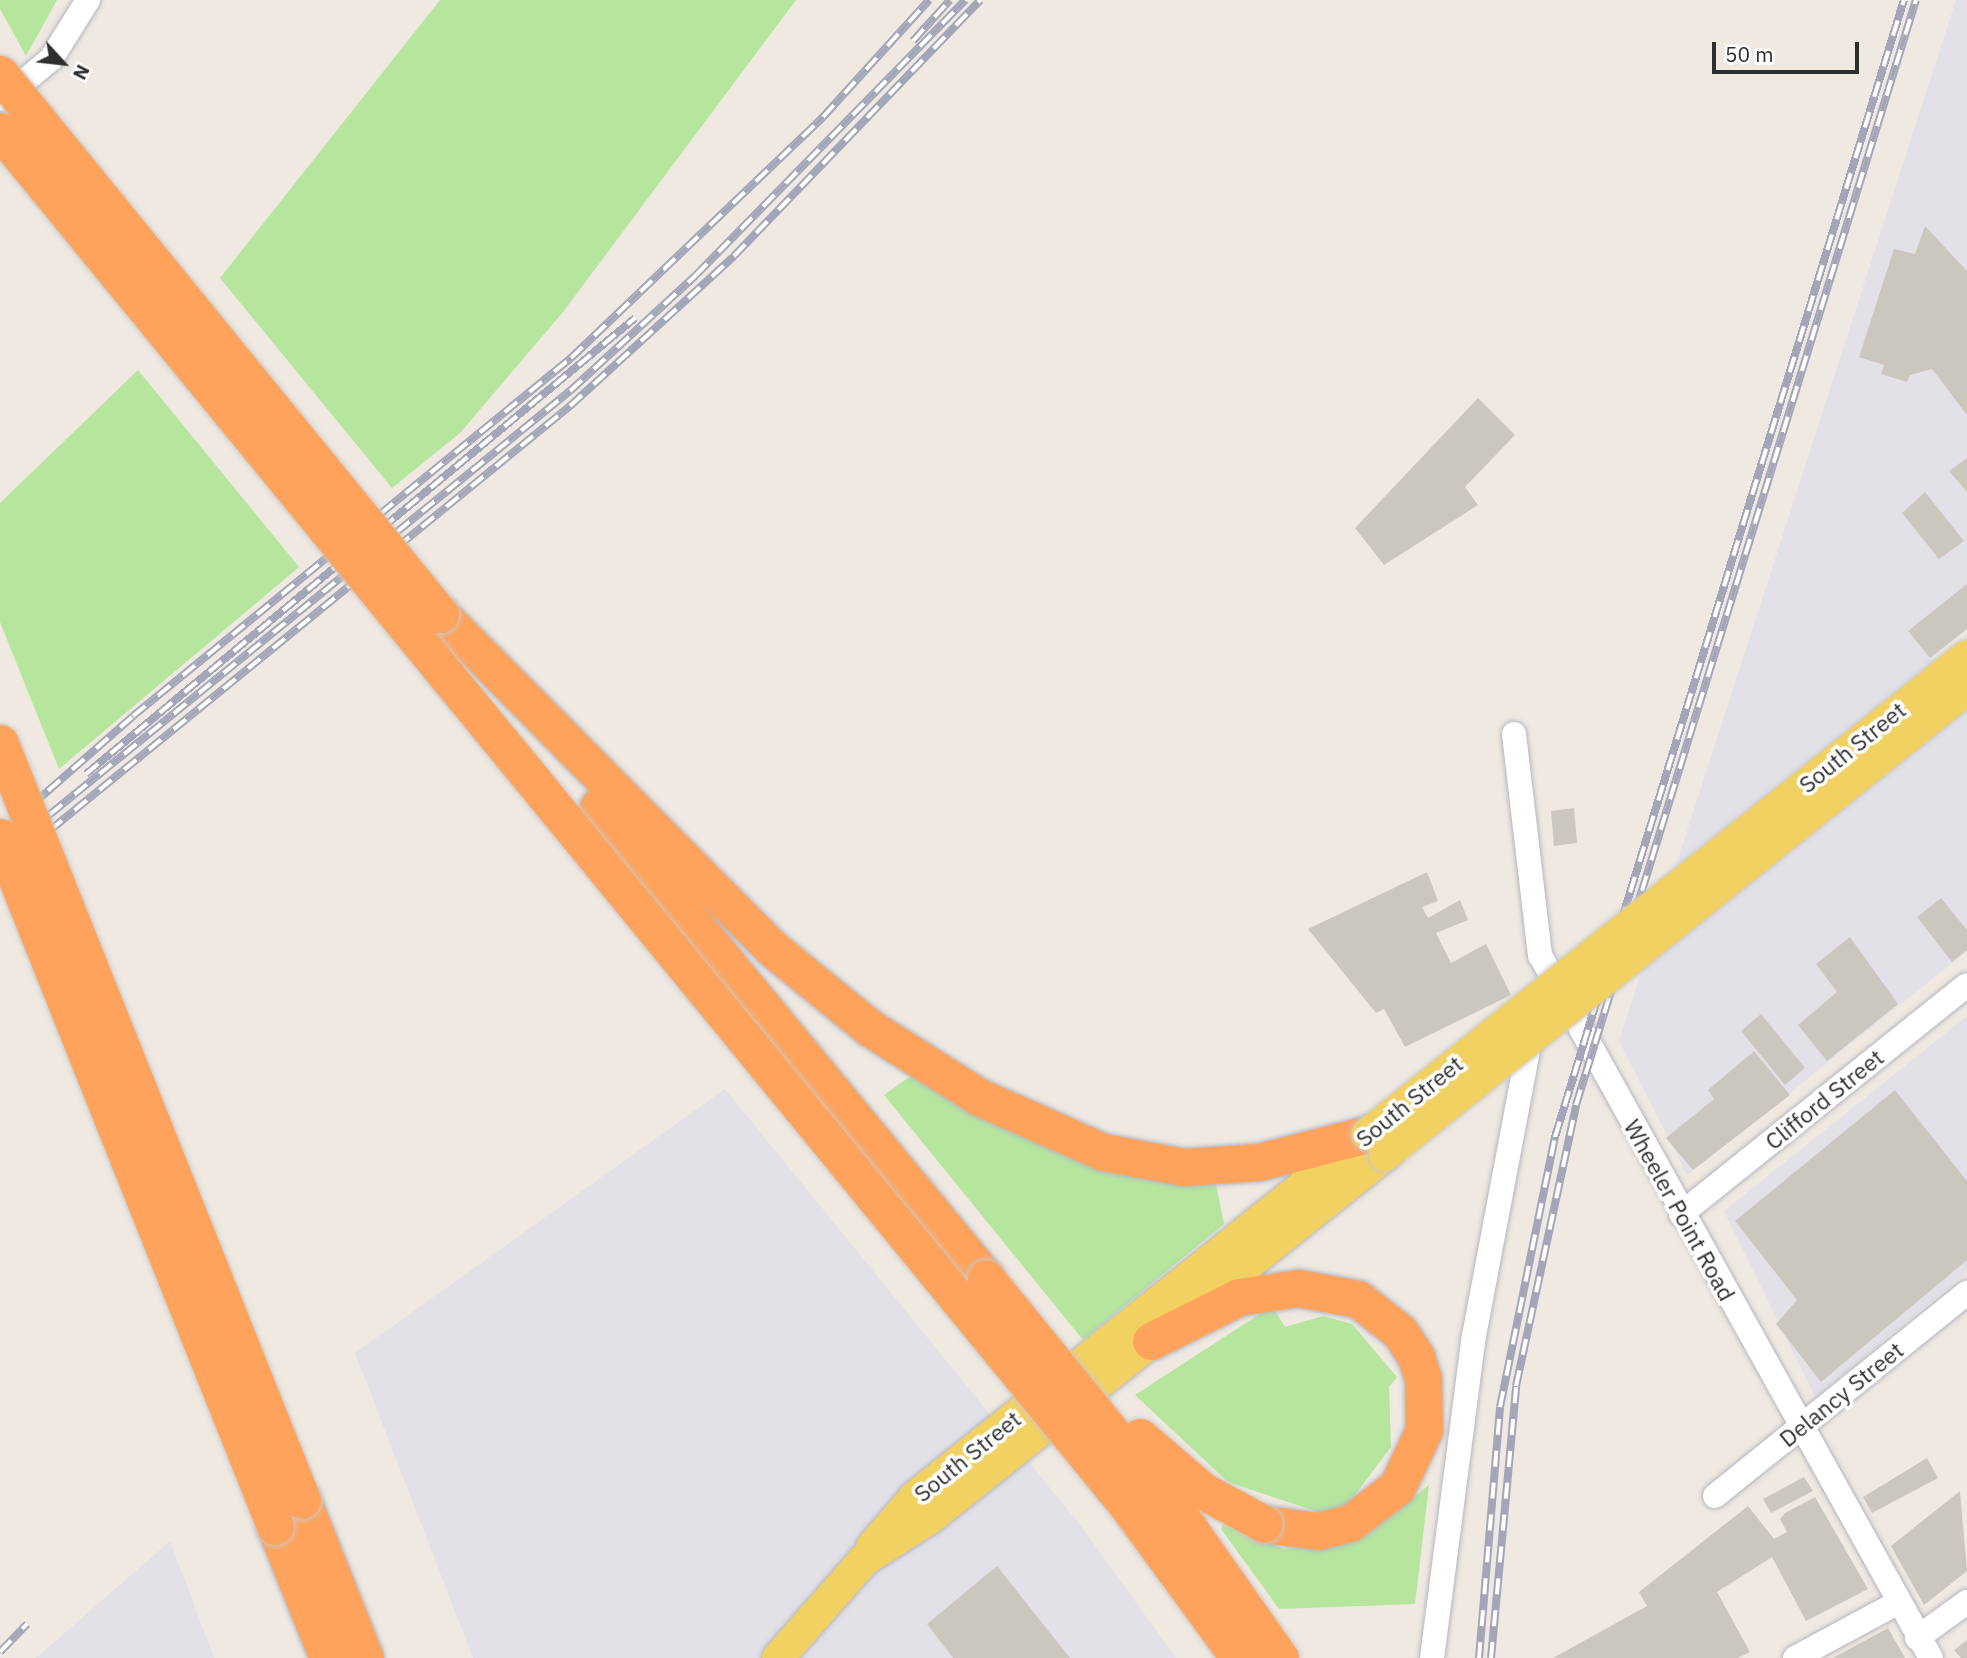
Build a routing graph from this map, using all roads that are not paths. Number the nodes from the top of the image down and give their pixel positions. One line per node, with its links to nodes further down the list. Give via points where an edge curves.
1 (88, 0): 3 (street, via 51,59)
2 (0, 74): 5 (highway, bridge)
3 (0, 102)
4 (0, 131): 29 (highway, bridge, via 1127,1505)
5 (440, 614): 13 (highway, via 772,949 870,1028 979,1097 1103,1152 1184,1167 1259,1162); 15 (highway)
6 (1967, 656): 13 (main road, South Street, bridge)
7 (1967, 689): 13 (main road, South Street, bridge)
8 (1514, 734): 11 (street, Wheeler Point Road)
9 (0, 743): 27 (highway, bridge)
10 (0, 837): 20 (highway, bridge)
11 (1540, 954): 14 (street, Wheeler Point Road); 31 (street, via 1529,1050 1474,1336)
12 (1967, 985): 14 (street, Clifford Street)
13 (1376, 1145): 17 (main road, South Street); 21 (main road, South Street, via 915,1497)
14 (1681, 1214): 18 (street, Wheeler Point Road)
15 (986, 1278): 17 (highway, bridge, via 1173,1468 1222,1504 1264,1524 1318,1531 1350,1523 1397,1487 1423,1430 1423,1379 1416,1357 1400,1332 1358,1299 1298,1288 1239,1297); 30 (highway, bridge, via 1188,1527)
16 (1967, 1293): 18 (street, Delancy Street)
17 (1151, 1341): 21 (main road, South Street, via 930,1518)
18 (1802, 1426): 19 (street, Delancy Street); 22 (street, Wheeler Point Road)
19 (1715, 1496)
20 (275, 1526): 25 (highway); 26 (highway)
21 (864, 1560): 28 (main road, South Street)
22 (1897, 1602): 24 (street, Wheeler Point Road); 32 (street)
23 (1967, 1602): 24 (street)
24 (1924, 1648)
25 (313, 1658)
26 (328, 1658)
27 (365, 1658)
28 (778, 1658)
29 (1239, 1658)
30 (1280, 1658)
31 (1432, 1658)
32 (1795, 1658)

